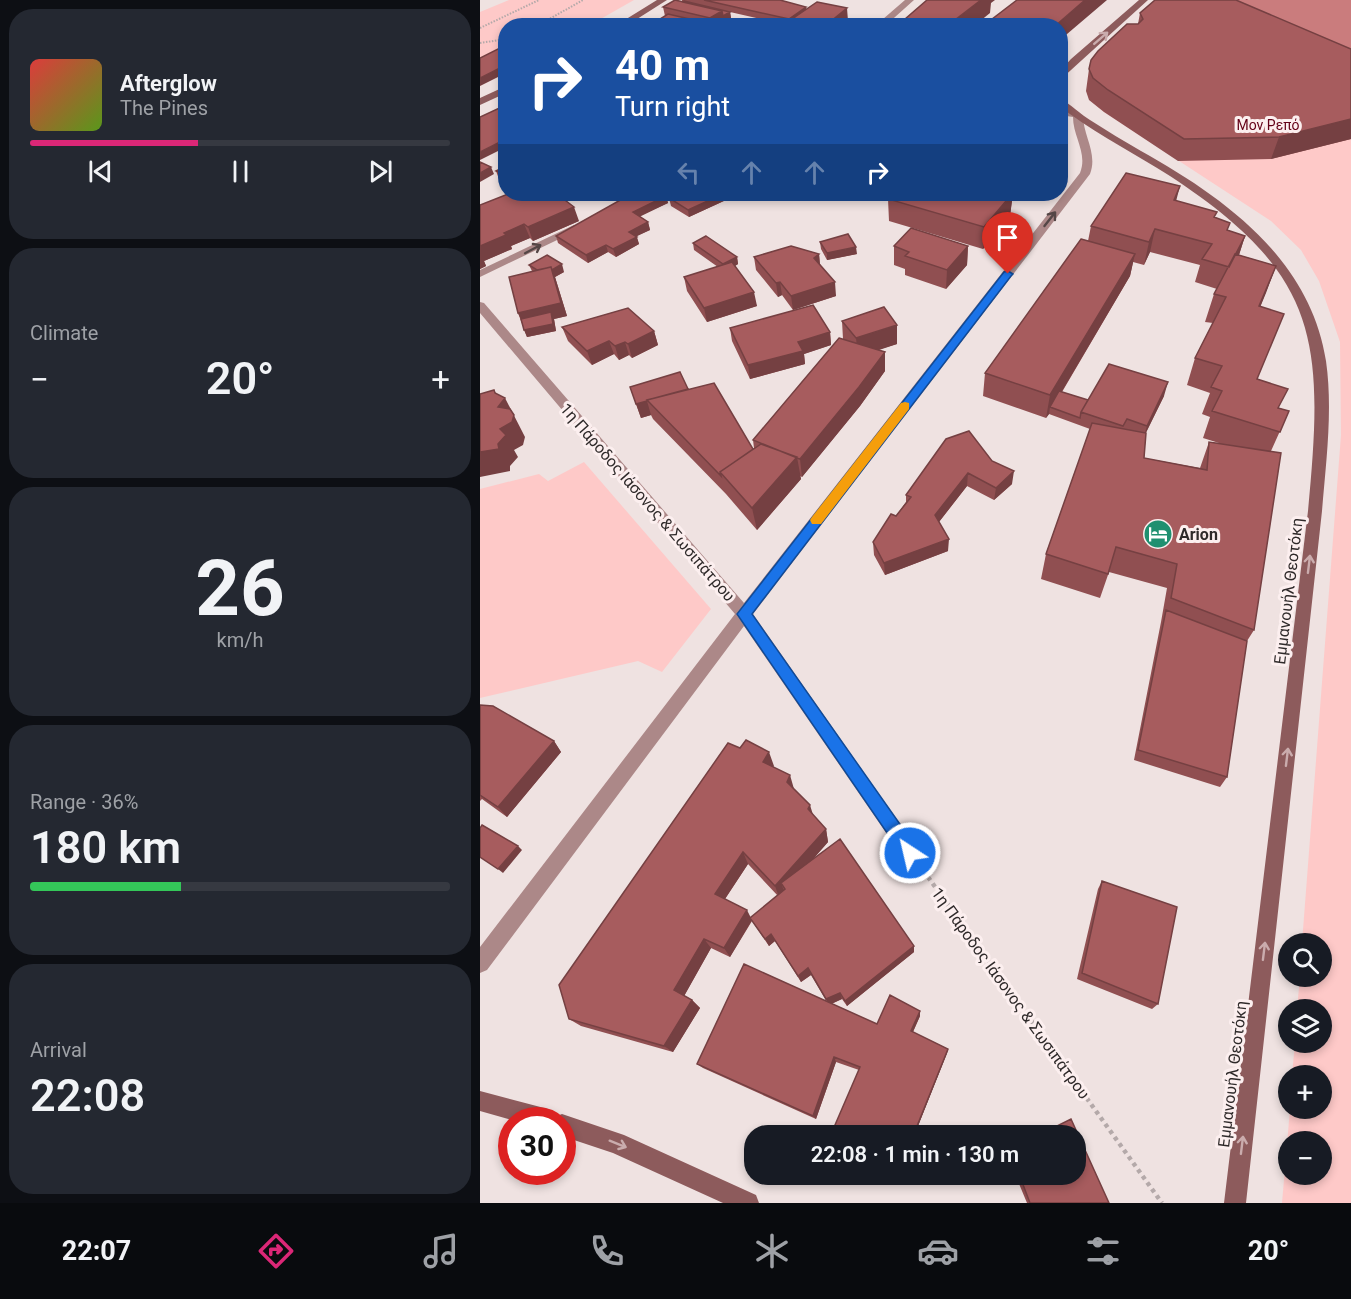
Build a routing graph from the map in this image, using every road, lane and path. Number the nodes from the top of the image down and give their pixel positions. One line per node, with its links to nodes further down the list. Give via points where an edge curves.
1 (539, 0): 6 (path)
2 (583, 0): 7 (path)
3 (663, 0): 8 (main road)
4 (910, 0): 9 (street)
5 (1144, 0): 14 (main road, one-way to 5)
6 (501, 18)
7 (551, 18)
8 (633, 18)
9 (889, 18)
10 (498, 19): 11 (path)
11 (480, 28)
12 (498, 40): 13 (path)
13 (480, 43)
14 (1068, 68)
15 (498, 93): 16 (main road)
16 (480, 102)
17 (1068, 108): 19 (main road, Εμμανουήλ Θεοτόκη)
18 (1068, 113): 19 (street)
19 (1078, 115): 20 (street, one-way to 19, via 1089,167); 33 (main road, Εμμανουήλ Θεοτόκη, one-way to 19, via 1315,511 1323,403 1321,368 1312,322 1302,297 1264,244 1184,181)
20 (1068, 196)
21 (1064, 201): 25 (street, one-way to 21)
22 (585, 222): 23 (street, one-way to 22)
23 (480, 274)
24 (480, 306): 25 (street, 1η Πάροδος Ιάσονος & Σωσιπάτρου)
25 (744, 614): 26 (street, 1η Πάροδος Ιάσονος & Σωσιπάτρου); 27 (street)
26 (910, 853): 32 (path, 1η Πάροδος Ιάσονος & Σωσιπάτρου)
27 (480, 963)
28 (480, 1101): 29 (main road)
29 (501, 1107)
30 (576, 1130): 31 (main road, one-way to 31, via 616,1143)
31 (748, 1203)
32 (1162, 1203)
33 (1235, 1203)

